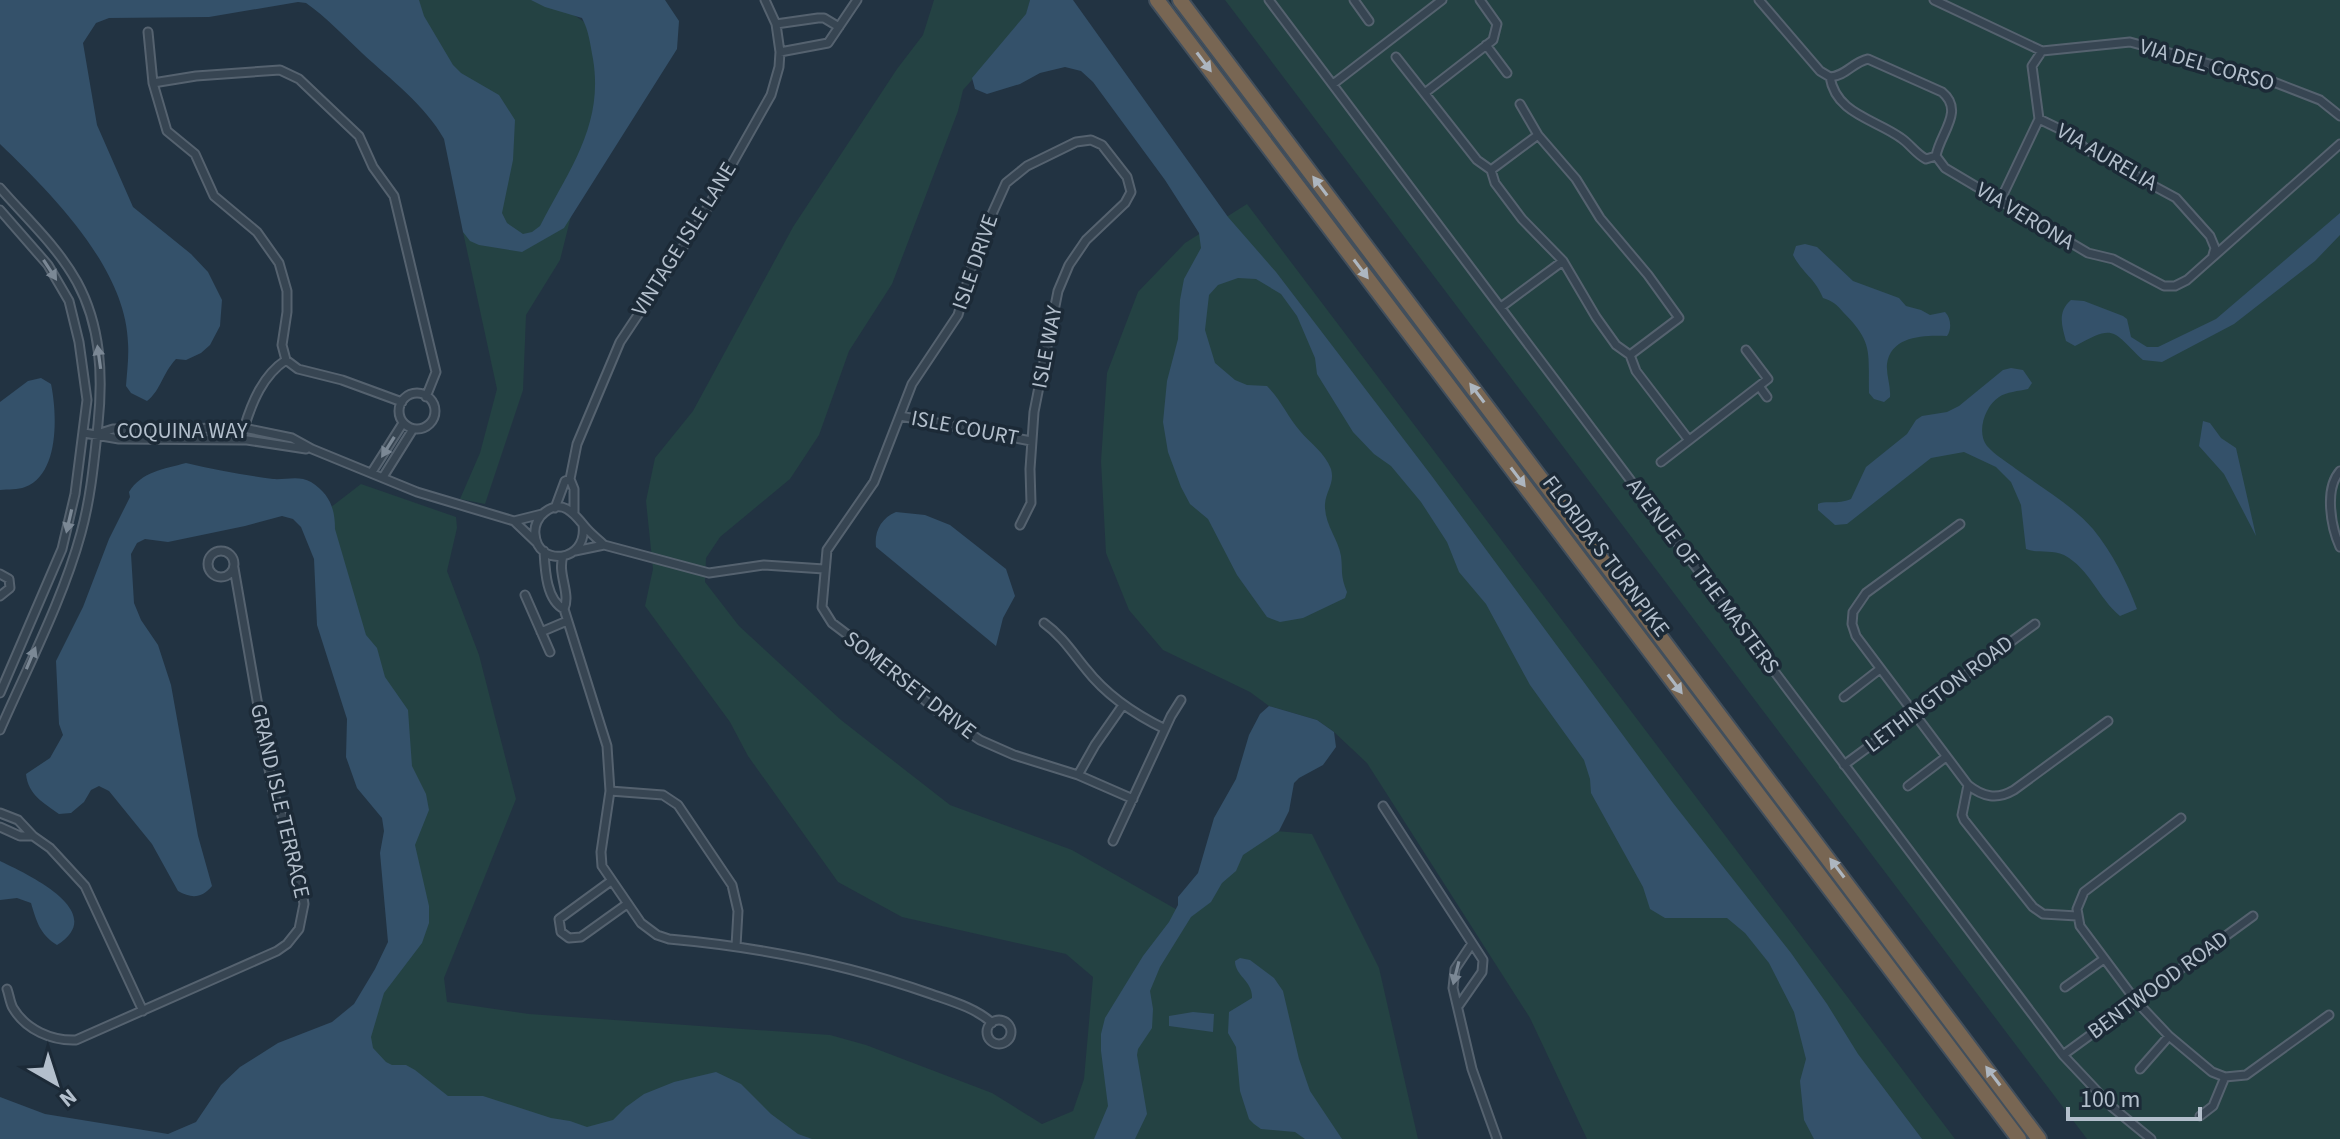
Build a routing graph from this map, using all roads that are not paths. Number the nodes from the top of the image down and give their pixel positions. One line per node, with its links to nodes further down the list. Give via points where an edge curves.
1 (765, 0): 12 (street, VINTAGE ISLE LANE)
2 (857, 0): 13 (street)
3 (1157, 0): 127 (highway, FLORIDA'S TURNPIKE, one-way to 127)
4 (1180, 0): 128 (highway, FLORIDA'S TURNPIKE, one-way to 4)
5 (1269, 0): 22 (street, AVENUE OF THE MASTERS)
6 (1354, 0): 11 (street)
7 (1442, 0): 22 (street)
8 (1480, 0): 15 (street, via 1497,24)
9 (1759, 0): 20 (street, VIA VERONA)
10 (1934, 0): 16 (street)
11 (1369, 21)
12 (776, 24): 13 (street, via 824,18); 17 (street, VINTAGE ISLE LANE)
13 (839, 27): 17 (street, via 828,43)
14 (148, 32): 21 (street)
15 (1486, 45): 19 (street); 23 (street)
16 (2042, 51): 25 (street, VIA DEL CORSO, via 2130,42 2271,81 2320,100); 26 (street, VIA AURELIA, via 2032,66)
17 (780, 52): 58 (street, VINTAGE ISLE LANE, via 771,95 697,226 620,342 577,444)
18 (1396, 57): 23 (street)
19 (1507, 73)
20 (1830, 77): 29 (street, VIA VERONA, via 1833,91 1853,112 1902,139 1920,156); 29 (street, via 1868,59 1942,92 1953,110)
21 (153, 83): 40 (street, via 167,131 195,154 214,196 257,232 279,263 287,291 282,345); 42 (street, via 280,70 299,79 359,136 394,196 436,372)
22 (1333, 84): 37 (street, AVENUE OF THE MASTERS)
23 (1426, 92): 30 (street, via 1477,160)
24 (1520, 104): 27 (street)
25 (2340, 116)
26 (2039, 119): 33 (street); 35 (street, VIA AURELIA, via 2176,198 2210,236)
27 (1538, 135): 30 (street); 39 (street, via 1679,318)
28 (2340, 144): 35 (street)
29 (1936, 156): 33 (street, VIA VERONA, via 1945,168)
30 (1491, 170): 36 (street, via 1522,219)
31 (0, 188): 50 (street, one-way to 31, via 100,362 94,326 78,285 56,249)
32 (1131, 192): 45 (street, ISLE DRIVE, via 1127,177 1102,145 1091,140 1076,142 1011,178 978,245 958,315 919,372); 52 (street, ISLE WAY, via 1086,240 1063,278)
33 (2000, 201): 35 (street, VIA VERONA, via 2088,253 2113,259 2164,286 2181,284)
34 (0, 210): 49 (street, one-way to 49, via 48,265 69,301 86,378)
35 (2213, 255)
36 (1563, 261): 37 (street); 39 (street, via 1596,317)
37 (1501, 307): 95 (street, AVENUE OF THE MASTERS)
38 (1746, 350): 41 (street, via 1768,379)
39 (1630, 355): 51 (street, via 1636,371)
40 (286, 360): 44 (street, via 298,369); 47 (street, via 270,372)
41 (1759, 386): 43 (street); 51 (street)
42 (426, 397): 44 (street, via 411,395); 48 (street, via 434,408 432,420)
43 (1767, 397)
44 (402, 402): 46 (street)
45 (900, 416): 52 (street, ISLE COURT); 73 (street, ISLE DRIVE, via 874,482 830,544)
46 (403, 423): 48 (street); 56 (street, one-way to 56)
47 (244, 428): 50 (street, COQUINA WAY, via 113,429); 53 (street, COQUINA WAY, via 292,438)
48 (413, 429): 57 (street)
49 (84, 433): 50 (street, COQUINA WAY); 86 (street, one-way to 86, via 62,549)
50 (97, 434): 53 (street, COQUINA WAY, via 119,439 247,440); 93 (street, one-way to 50, via 81,535)
51 (1688, 439): 54 (street)
52 (1031, 441): 65 (street, ISLE WAY, via 1031,503)
53 (312, 449): 56 (street, COQUINA WAY)
54 (1661, 462)
55 (2340, 471): 68 (street, via 2331,486)
56 (372, 472): 57 (street, COQUINA WAY)
57 (383, 477): 62 (street, COQUINA WAY)
58 (570, 479): 59 (street, VINTAGE ISLE LANE); 60 (street, VINTAGE ISLE LANE)
59 (555, 508): 60 (street); 61 (street)
60 (574, 512): 64 (street)
61 (544, 513): 62 (street); 66 (street, via 535,526)
62 (514, 521): 66 (street, COQUINA WAY)
63 (1960, 524): 85 (street, via 1858,602 1854,631)
64 (583, 525): 67 (street); 70 (street, via 583,539)
65 (1020, 525)
66 (536, 542): 69 (street)
67 (604, 545): 70 (street); 73 (street, via 709,573 764,565)
68 (2340, 547)
69 (544, 551): 71 (street); 78 (street)
70 (575, 551): 71 (street)
71 (563, 556): 75 (street)
72 (234, 568): 118 (street, GRAND ISLE TERRACE, via 273,792 295,850 303,917 296,934 277,951)
73 (824, 569): 96 (street, SOMERSET DRIVE, via 822,607 827,619 937,711 998,749)
74 (0, 574): 77 (street, via 9,579 10,588)
75 (565, 591): 78 (street); 79 (street)
76 (525, 595): 83 (street)
77 (0, 596)
78 (553, 596): 79 (street)
79 (564, 609): 80 (street)
80 (567, 621): 83 (street); 99 (street, via 601,722)
81 (1044, 623): 89 (street)
82 (2035, 624): 90 (street, LETHINGTON ROAD)
83 (541, 632): 84 (street)
84 (550, 652)
85 (1880, 669): 87 (street); 90 (street)
86 (0, 693)
87 (1844, 697)
88 (1181, 700): 92 (street)
89 (1123, 705): 92 (street); 96 (street)
90 (1914, 714): 94 (street); 95 (street, LETHINGTON ROAD)
91 (2108, 721): 97 (street, via 2008,793 1990,797)
92 (1165, 729): 100 (street)
93 (0, 730)
94 (1946, 757): 97 (street); 98 (street)
95 (1844, 765): 122 (street, AVENUE OF THE MASTERS)
96 (1078, 775): 100 (street, SOMERSET DRIVE)
97 (1968, 785): 109 (street, via 1964,820 2037,911)
98 (1908, 786)
99 (610, 791): 107 (street, via 601,859); 112 (street, via 663,795 678,805 732,885 738,911)
100 (1133, 799): 106 (street)
101 (1383, 806): 111 (street)
102 (0, 813): 105 (street, via 18,820)
103 (2181, 818): 109 (street, via 2088,887)
104 (0, 827): 105 (street)
105 (33, 836): 118 (street, via 85,886)
106 (1113, 841)
107 (611, 881): 108 (street); 108 (street, via 559,919 561,932 581,937)
108 (627, 904): 112 (street, via 646,928 663,937)
109 (2077, 916): 113 (street)
110 (2253, 916): 116 (street, BENTWOOD ROAD)
111 (1471, 945): 117 (street, one-way to 117, via 1453,975); 117 (street, via 1484,966)
112 (736, 946): 120 (street, via 865,972 964,1006)
113 (2104, 959): 114 (street); 116 (street)
114 (2065, 987)
115 (7, 989): 118 (street, GRAND ISLE TERRACE, via 13,1008 40,1033 58,1040 83,1038)
116 (2136, 1001): 121 (street); 122 (street, BENTWOOD ROAD)
117 (1459, 1005): 126 (street, via 1472,1069)
118 (143, 1011)
119 (2329, 1015): 124 (street, via 2252,1071)
120 (992, 1023)
121 (2169, 1036): 123 (street); 124 (street)
122 (2063, 1055): 129 (street, AVENUE OF THE MASTERS)
123 (2140, 1069)
124 (2225, 1077): 125 (street, via 2213,1106)
125 (2200, 1116)
126 (1497, 1139)
127 (2019, 1139)
128 (2039, 1139)
129 (2151, 1139)

